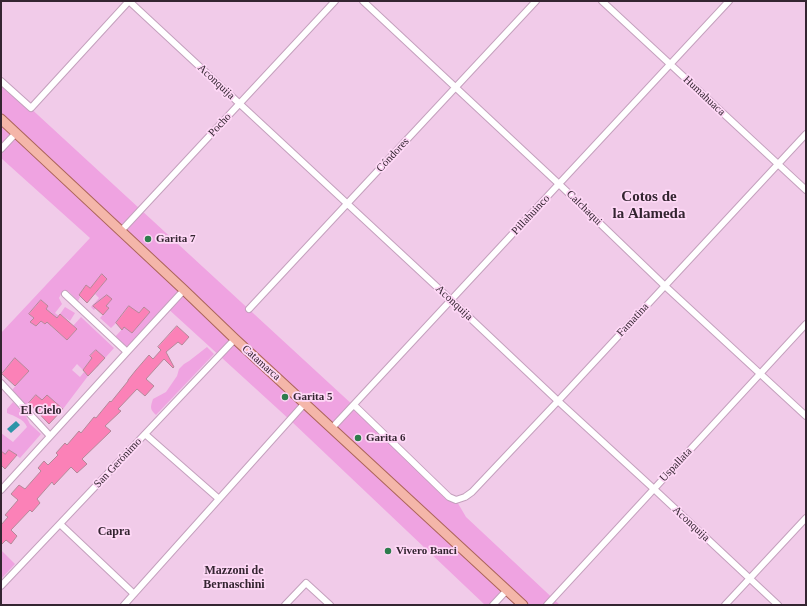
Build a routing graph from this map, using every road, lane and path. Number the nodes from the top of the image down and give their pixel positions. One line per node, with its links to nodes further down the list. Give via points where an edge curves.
1 (129, 1): 8 (street, via 30,108); 10 (street, Aconquija)
2 (335, 1): 10 (street, Pocho)
3 (363, 1): 9 (street, Calchaqui)
4 (536, 1): 9 (street, Cóndores)
5 (602, 1): 7 (street, Humahuaca)
6 (729, 1): 7 (street, Pillahuinco)
7 (670, 64): 15 (street, Humahuaca); 16 (street, Pillahuinco)
8 (1, 81)
9 (456, 87): 16 (street, Calchaqui); 18 (street, Cóndores)
10 (239, 104): 18 (street, Aconquija); 19 (street, Pocho)
11 (1, 119): 12 (main road, Catamarca)
12 (16, 133): 14 (street); 19 (main road, Catamarca)
13 (806, 134): 15 (street, Famatina)
14 (1, 149)
15 (778, 164): 17 (street, Humahuaca); 20 (street, Famatina)
16 (559, 184): 20 (street, Calchaqui); 23 (street, Pillahuinco)
17 (806, 190)
18 (347, 204): 23 (street, Aconquija); 24 (street, Cóndores)
19 (121, 231): 21 (main road, Catamarca)
20 (665, 286): 28 (street, Calchaqui); 30 (street, Famatina)
21 (184, 290): 26 (main road, Catamarca); 27 (street)
22 (65, 294): 27 (street)
23 (451, 300): 30 (street, Aconquija); 32 (street, Pillahuinco)
24 (249, 309)
25 (806, 324): 28 (street, Uspallata)
26 (235, 339): 31 (main road, Catamarca); 35 (street, San Gerónimo)
27 (127, 352): 36 (street)
28 (760, 374): 33 (street, Calchaqui); 37 (street, Uspallata)
29 (1, 383): 36 (street)
30 (558, 401): 32 (street, Famatina, via 472,492 456,500); 37 (street, Aconquija)
31 (305, 403): 34 (main road, Catamarca); 39 (street)
32 (354, 405): 34 (street, Pillahuinco)
33 (806, 416)
34 (332, 428): 44 (main road, Catamarca)
35 (145, 434): 39 (street); 41 (street, San Gerónimo)
36 (50, 436): 38 (street)
37 (654, 489): 42 (street, Aconquija); 51 (street, Uspallata)
38 (1, 490)
39 (219, 499): 45 (street)
40 (806, 518): 42 (street)
41 (60, 524): 43 (street, San Gerónimo); 45 (street)
42 (750, 579): 52 (street); 53 (street, Aconquija)
43 (1, 586)
44 (507, 590): 49 (street); 50 (main road, Catamarca)
45 (134, 594): 46 (street)
46 (124, 605)
47 (285, 605): 48 (street, via 306,583)
48 (330, 605)
49 (493, 605)
50 (523, 605)
51 (546, 605)
52 (725, 605)
53 (778, 605)

